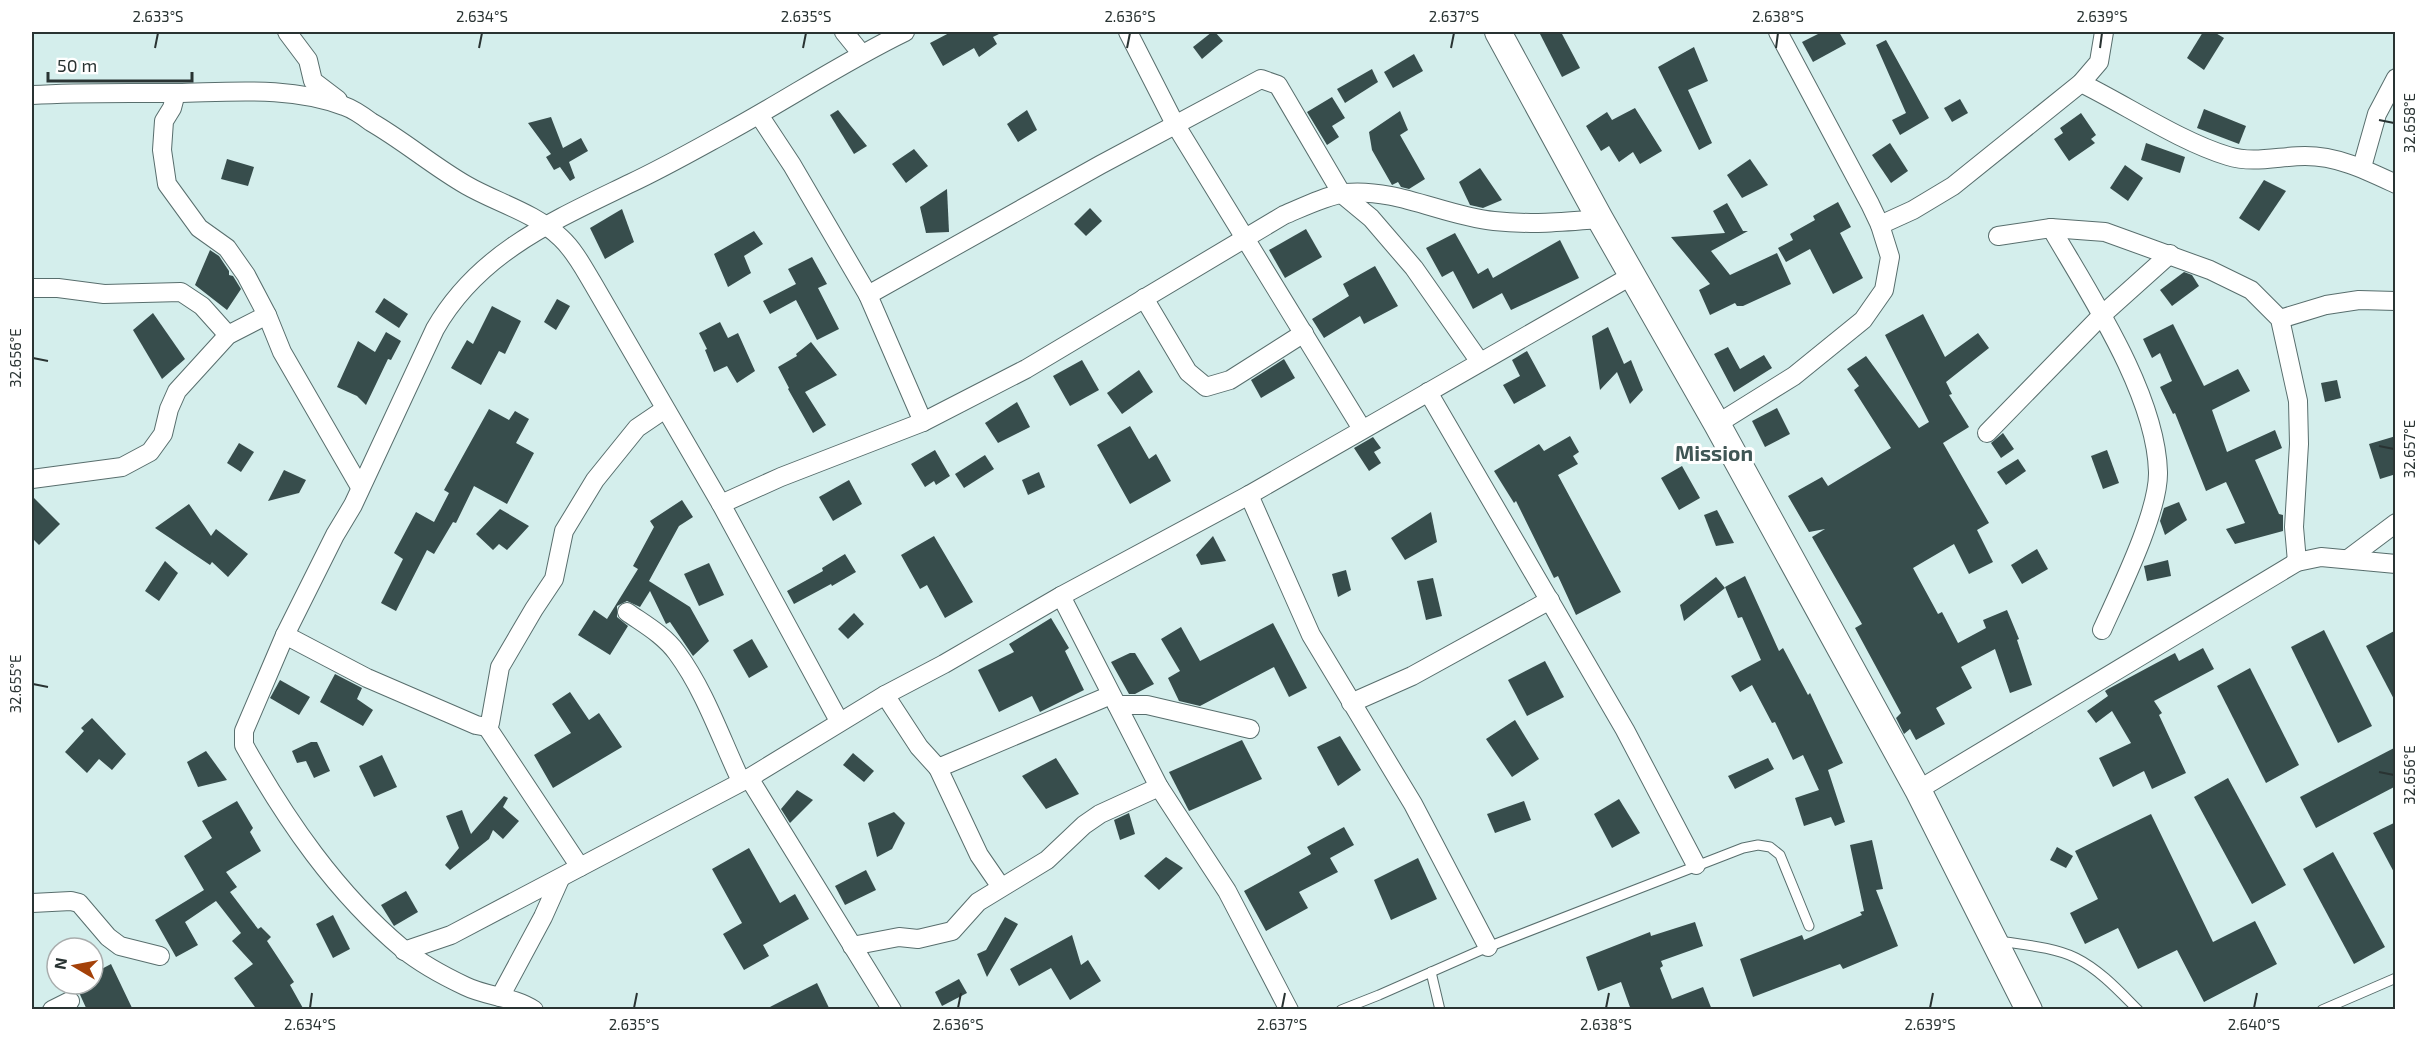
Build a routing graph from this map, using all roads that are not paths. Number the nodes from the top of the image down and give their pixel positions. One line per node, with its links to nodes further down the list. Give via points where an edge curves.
1 (287, 32): 13 (street, via 308,60 313,81)
2 (844, 32): 8 (street)
3 (905, 32): 8 (street)
4 (1128, 32): 15 (street)
5 (1498, 32): 19 (main road)
6 (1781, 32): 21 (street)
7 (2104, 32): 10 (street, via 2099,62)
8 (861, 53): 14 (street)
9 (2396, 78): 16 (street, via 2378,114)
10 (2081, 83): 16 (street, via 2228,156 2248,160 2323,157); 21 (street, via 1953,186)
11 (176, 93): 12 (street, via 92,91); 13 (street, via 265,91 298,94); 31 (street, via 164,121 162,150 167,184 199,228 227,248)
12 (32, 95)
13 (345, 106): 20 (street, via 468,187)
14 (759, 114): 20 (street); 28 (street)
15 (1175, 124): 18 (street, via 1261,79 1278,85); 24 (street); 28 (street)
16 (2362, 167): 17 (street)
17 (2396, 184)
18 (1342, 194): 19 (street, via 1364,192 1397,197 1493,221 1528,224); 24 (street, via 1284,214); 36 (street, via 1371,218 1414,268)
19 (1600, 219): 26 (main road)
20 (545, 225): 38 (street, via 574,252); 44 (street, via 498,256 449,304)
21 (1880, 225): 40 (street, via 1890,257 1884,290 1863,320 1794,376)
22 (2051, 228): 23 (street); 25 (street, via 2105,232); 32 (street)
23 (1998, 236)
24 (1245, 237): 29 (street); 34 (street)
25 (2170, 254): 32 (street); 33 (street, via 2252,290)
26 (1631, 276): 36 (street); 40 (main road)
27 (32, 288): 35 (street, via 104,294 181,292 202,306)
28 (868, 295): 39 (street)
29 (1144, 298): 34 (street, via 1188,372 1206,387 1230,380); 39 (street, via 1026,369)
30 (2396, 301): 33 (street, via 2359,300 2326,305)
31 (267, 315): 35 (street); 44 (street, via 282,352)
32 (2103, 315): 42 (street); 54 (street, via 2142,396 2158,473 2152,508)
33 (2280, 319): 49 (street, via 2298,401 2294,526)
34 (1304, 333): 41 (street)
35 (228, 335): 43 (street, via 177,391 163,434 150,452 122,467)
36 (1480, 363): 37 (street)
37 (1428, 392): 41 (street); 52 (street)
38 (665, 409): 46 (street); 60 (street, via 637,428 595,480 564,531 554,579 500,667)
39 (923, 422): 46 (street)
40 (1717, 424): 65 (main road)
41 (1362, 429): 45 (street)
42 (1987, 433)
43 (32, 479)
44 (360, 488): 55 (street)
45 (1249, 495): 51 (street); 58 (street, via 1311,636)
46 (721, 504): 59 (street)
47 (2396, 523): 48 (street)
48 (2348, 558): 49 (street, via 2321,557); 50 (street)
49 (2297, 562): 65 (street)
50 (2396, 564)
51 (1061, 596): 56 (street); 57 (street)
52 (1550, 600): 58 (street, via 1422,671); 66 (street)
53 (627, 612): 63 (street, via 658,633 676,652)
54 (2102, 630)
55 (285, 635): 60 (street, via 367,678); 75 (street, via 244,731 244,745 323,866 352,902)
56 (885, 695): 59 (street); 62 (street, via 919,747)
57 (1114, 700): 61 (street); 62 (street); 64 (street)
58 (1351, 703): 74 (street, via 1413,804)
59 (839, 722): 63 (street)
60 (487, 727): 67 (street)
61 (1250, 729)
62 (938, 768): 69 (street, via 979,855)
63 (745, 780): 67 (street); 73 (street)
64 (1159, 787): 69 (street, via 1100,814 1047,860); 84 (street, via 1227,891)
65 (1918, 789): 72 (main road)
66 (1696, 865): 71 (lane, via 1743,848 1770,847 1780,855); 74 (lane)
67 (580, 867): 68 (street)
68 (560, 879): 75 (street, via 451,935); 79 (street)
69 (1001, 887): 73 (street, via 978,902 952,931)
70 (32, 903): 76 (street, via 79,903 108,938 120,946)
71 (1809, 926)
72 (1993, 940): 87 (main road); 88 (lane, via 2076,958 2104,977)
73 (852, 946): 83 (street)
74 (1488, 947): 77 (lane)
75 (404, 951): 79 (street, via 467,988)
76 (160, 956)
77 (1431, 972): 85 (lane); 86 (lane)
78 (2396, 978): 89 (lane)
79 (500, 997): 82 (street)
80 (70, 1001): 81 (street)
81 (52, 1010)
82 (534, 1010)
83 (892, 1010)
84 (1289, 1010)
85 (1341, 1010)
86 (1440, 1010)
87 (2029, 1010)
88 (2138, 1010)
89 (2322, 1010)

